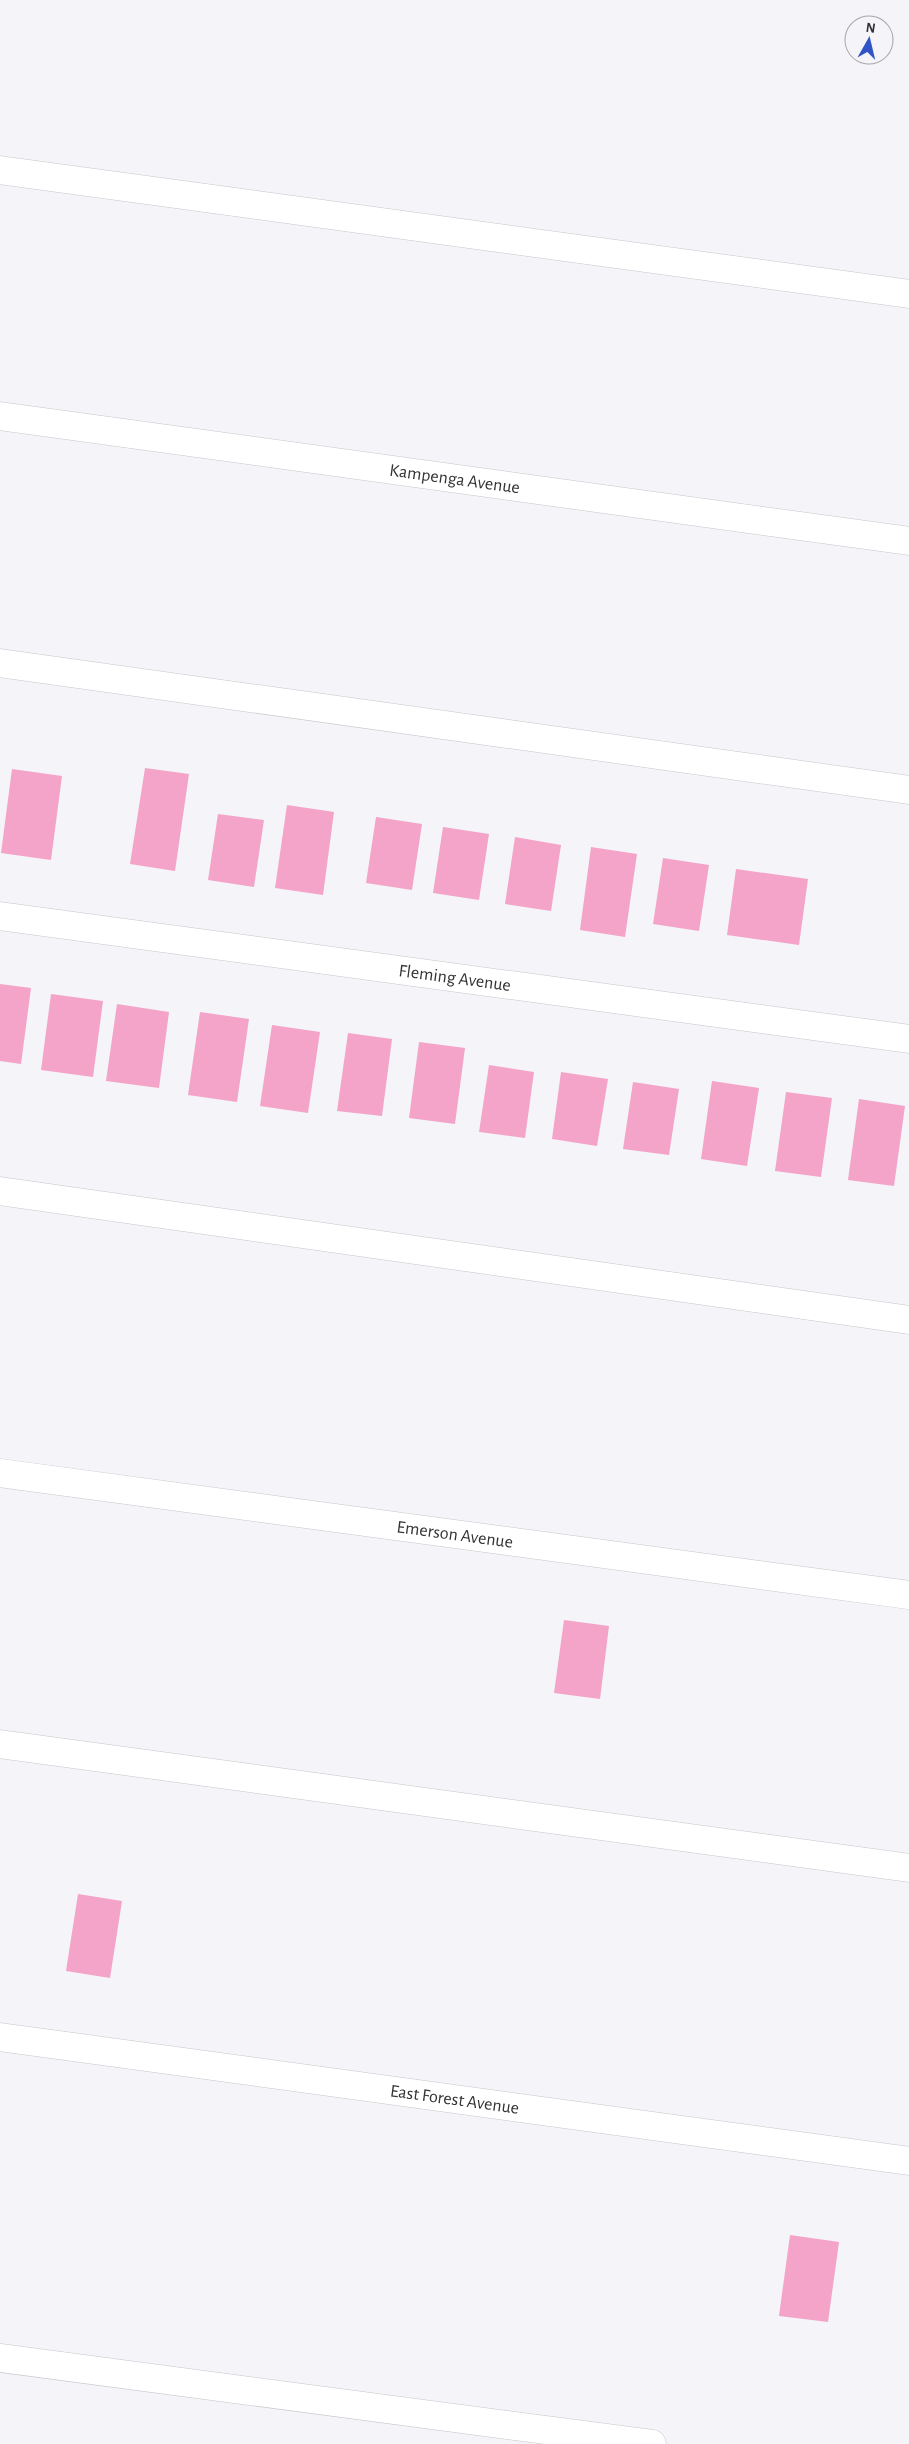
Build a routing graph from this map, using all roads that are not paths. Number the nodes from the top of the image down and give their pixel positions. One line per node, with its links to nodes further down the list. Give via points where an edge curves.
1 (0, 170): 2 (street)
2 (909, 294)
3 (0, 416): 4 (street, Kampenga Avenue)
4 (909, 541)
5 (0, 663): 6 (street)
6 (909, 790)
7 (0, 916): 8 (street, Fleming Avenue)
8 (909, 1039)
9 (0, 1191): 10 (street)
10 (909, 1320)
11 (0, 1473): 12 (street, Emerson Avenue)
12 (909, 1595)
13 (0, 1744): 14 (street)
14 (909, 1868)
15 (0, 2037): 16 (street, East Forest Avenue)
16 (909, 2160)
17 (0, 2358): 18 (street)
18 (652, 2444)

